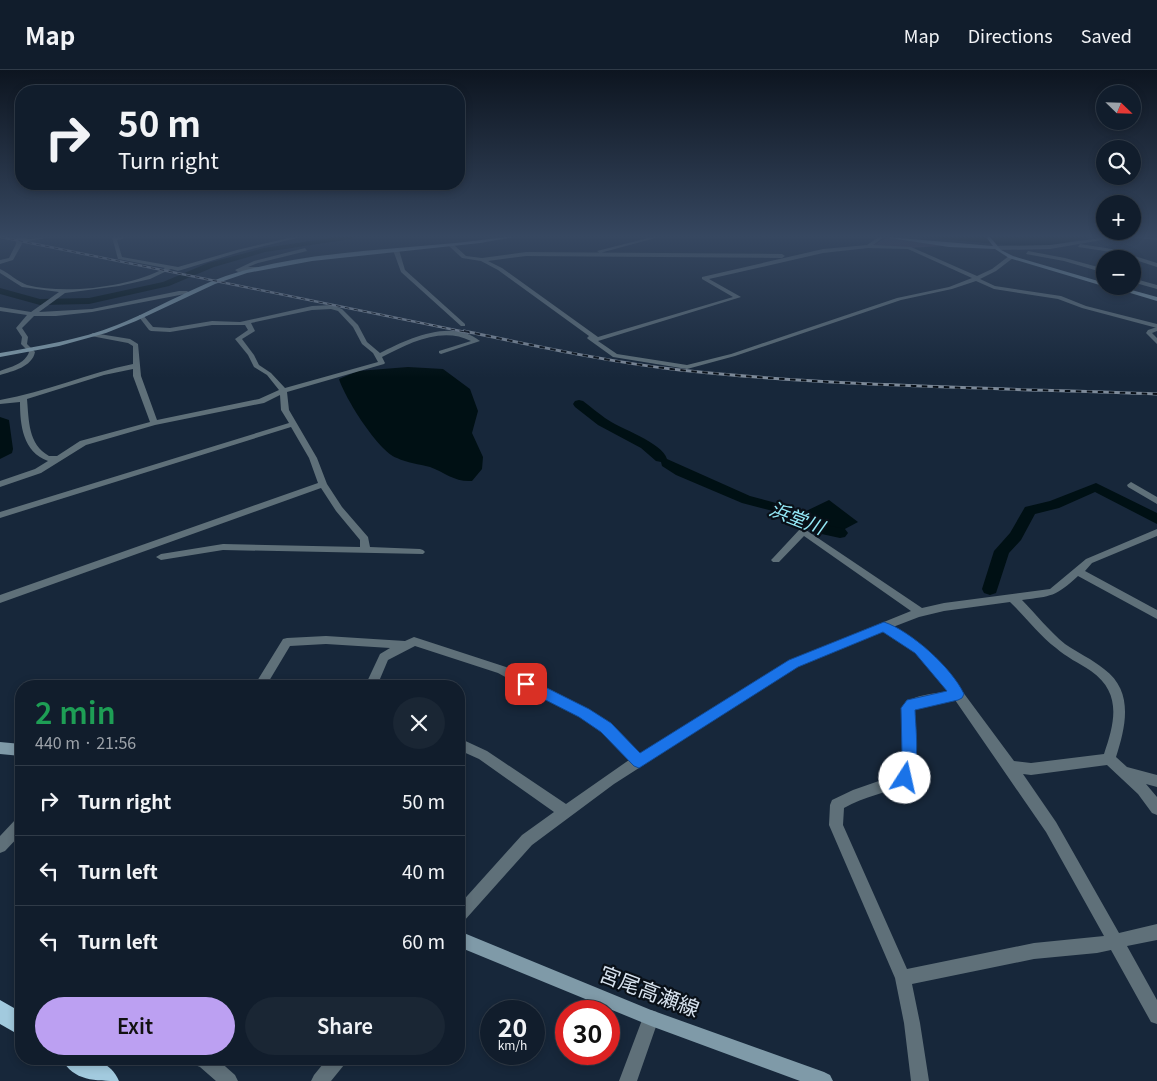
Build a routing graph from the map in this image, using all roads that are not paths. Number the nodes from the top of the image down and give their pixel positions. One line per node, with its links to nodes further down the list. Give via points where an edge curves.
1 (21, 284): 9 (street)
2 (116, 284): 9 (street)
3 (211, 284): 10 (main road)
4 (417, 284): 17 (street)
5 (521, 284): 6 (street, via 597,339 738,296)
6 (716, 284)
7 (960, 284): 20 (street, via 687,367 615,356)
8 (988, 284): 18 (street, via 1059,297)
9 (63, 292): 14 (street)
10 (187, 294): 14 (street, via 92,312); 15 (main road)
11 (1141, 295): 12 (main road)
12 (1157, 299)
13 (0, 309): 14 (street)
14 (34, 312): 22 (street, via 19,328)
15 (141, 316): 16 (street, via 151,329); 19 (main road)
16 (247, 322): 25 (street, via 332,307 340,310 356,326 364,343); 28 (street, via 252,331 238,339 256,366 269,374)
17 (463, 326)
18 (1157, 328): 21 (street, via 1149,333)
19 (93, 335): 22 (main road); 26 (street, via 130,341 136,345)
20 (588, 337)
21 (1157, 342)
22 (29, 349): 24 (main road); 27 (street, via 32,352 27,362)
23 (441, 352): 25 (street, via 477,341 471,336 448,331)
24 (0, 355)
25 (378, 356): 28 (street, via 382,363)
26 (136, 366): 29 (street, via 102,372); 31 (street)
27 (0, 373)
28 (283, 391): 31 (street, via 235,407); 32 (street, via 285,410)
29 (19, 400): 30 (street); 33 (street, via 24,399 24,416 33,449 48,459)
30 (0, 402)
31 (154, 423): 33 (street, via 82,443)
32 (293, 424): 35 (street, via 313,458); 38 (street)
33 (58, 458): 34 (street, via 38,470)
34 (0, 484)
35 (323, 484): 40 (street, via 365,539); 46 (street)
36 (1131, 485): 37 (street)
37 (1157, 501)
38 (0, 515)
39 (1157, 532): 44 (street, via 1089,561)
40 (365, 550): 41 (street); 42 (street, via 223,547)
41 (420, 552)
42 (161, 557)
43 (776, 560): 47 (street, via 802,531)
44 (1078, 571): 45 (street, via 1052,592); 48 (street)
45 (1013, 598): 47 (street); 57 (street, via 1046,634 1107,678 1116,692 1118,728)
46 (0, 599)
47 (921, 612): 49 (street)
48 (1157, 615)
49 (884, 627): 53 (street, via 920,650); 58 (street, via 794,663)
50 (406, 645): 51 (street, via 326,640 287,642); 52 (street, via 384,657); 58 (street, via 414,641 502,670 606,727)
51 (264, 680)
52 (374, 680)
53 (958, 694): 59 (street); 70 (street, via 912,704 908,708 909,753 905,778 837,805 836,825)
54 (465, 747): 63 (street, via 483,755)
55 (0, 748): 56 (main road)
56 (15, 749)
57 (1109, 759): 59 (street, via 1031,769); 60 (street)
58 (639, 762): 63 (street)
59 (1009, 767): 69 (street, via 1051,827)
60 (1123, 772): 61 (street); 62 (street)
61 (1157, 781)
62 (1157, 808)
63 (566, 811): 66 (street, via 527,840)
64 (15, 830): 65 (street)
65 (0, 846)
66 (465, 909)
67 (1157, 932): 69 (street)
68 (465, 941): 73 (main road, 宮尾高瀬線)
69 (1116, 941): 70 (street, via 1034,951); 72 (street)
70 (903, 978): 83 (street)
71 (0, 1011): 74 (highway)
72 (1157, 1016)
73 (651, 1018): 81 (street); 82 (main road, 宮尾高瀬線)
74 (15, 1021)
75 (83, 1065): 78 (highway)
76 (211, 1065): 79 (street)
77 (333, 1065): 80 (street)
78 (107, 1081)
79 (229, 1081)
80 (320, 1081)
81 (628, 1081)
82 (824, 1081)
83 (920, 1081)

